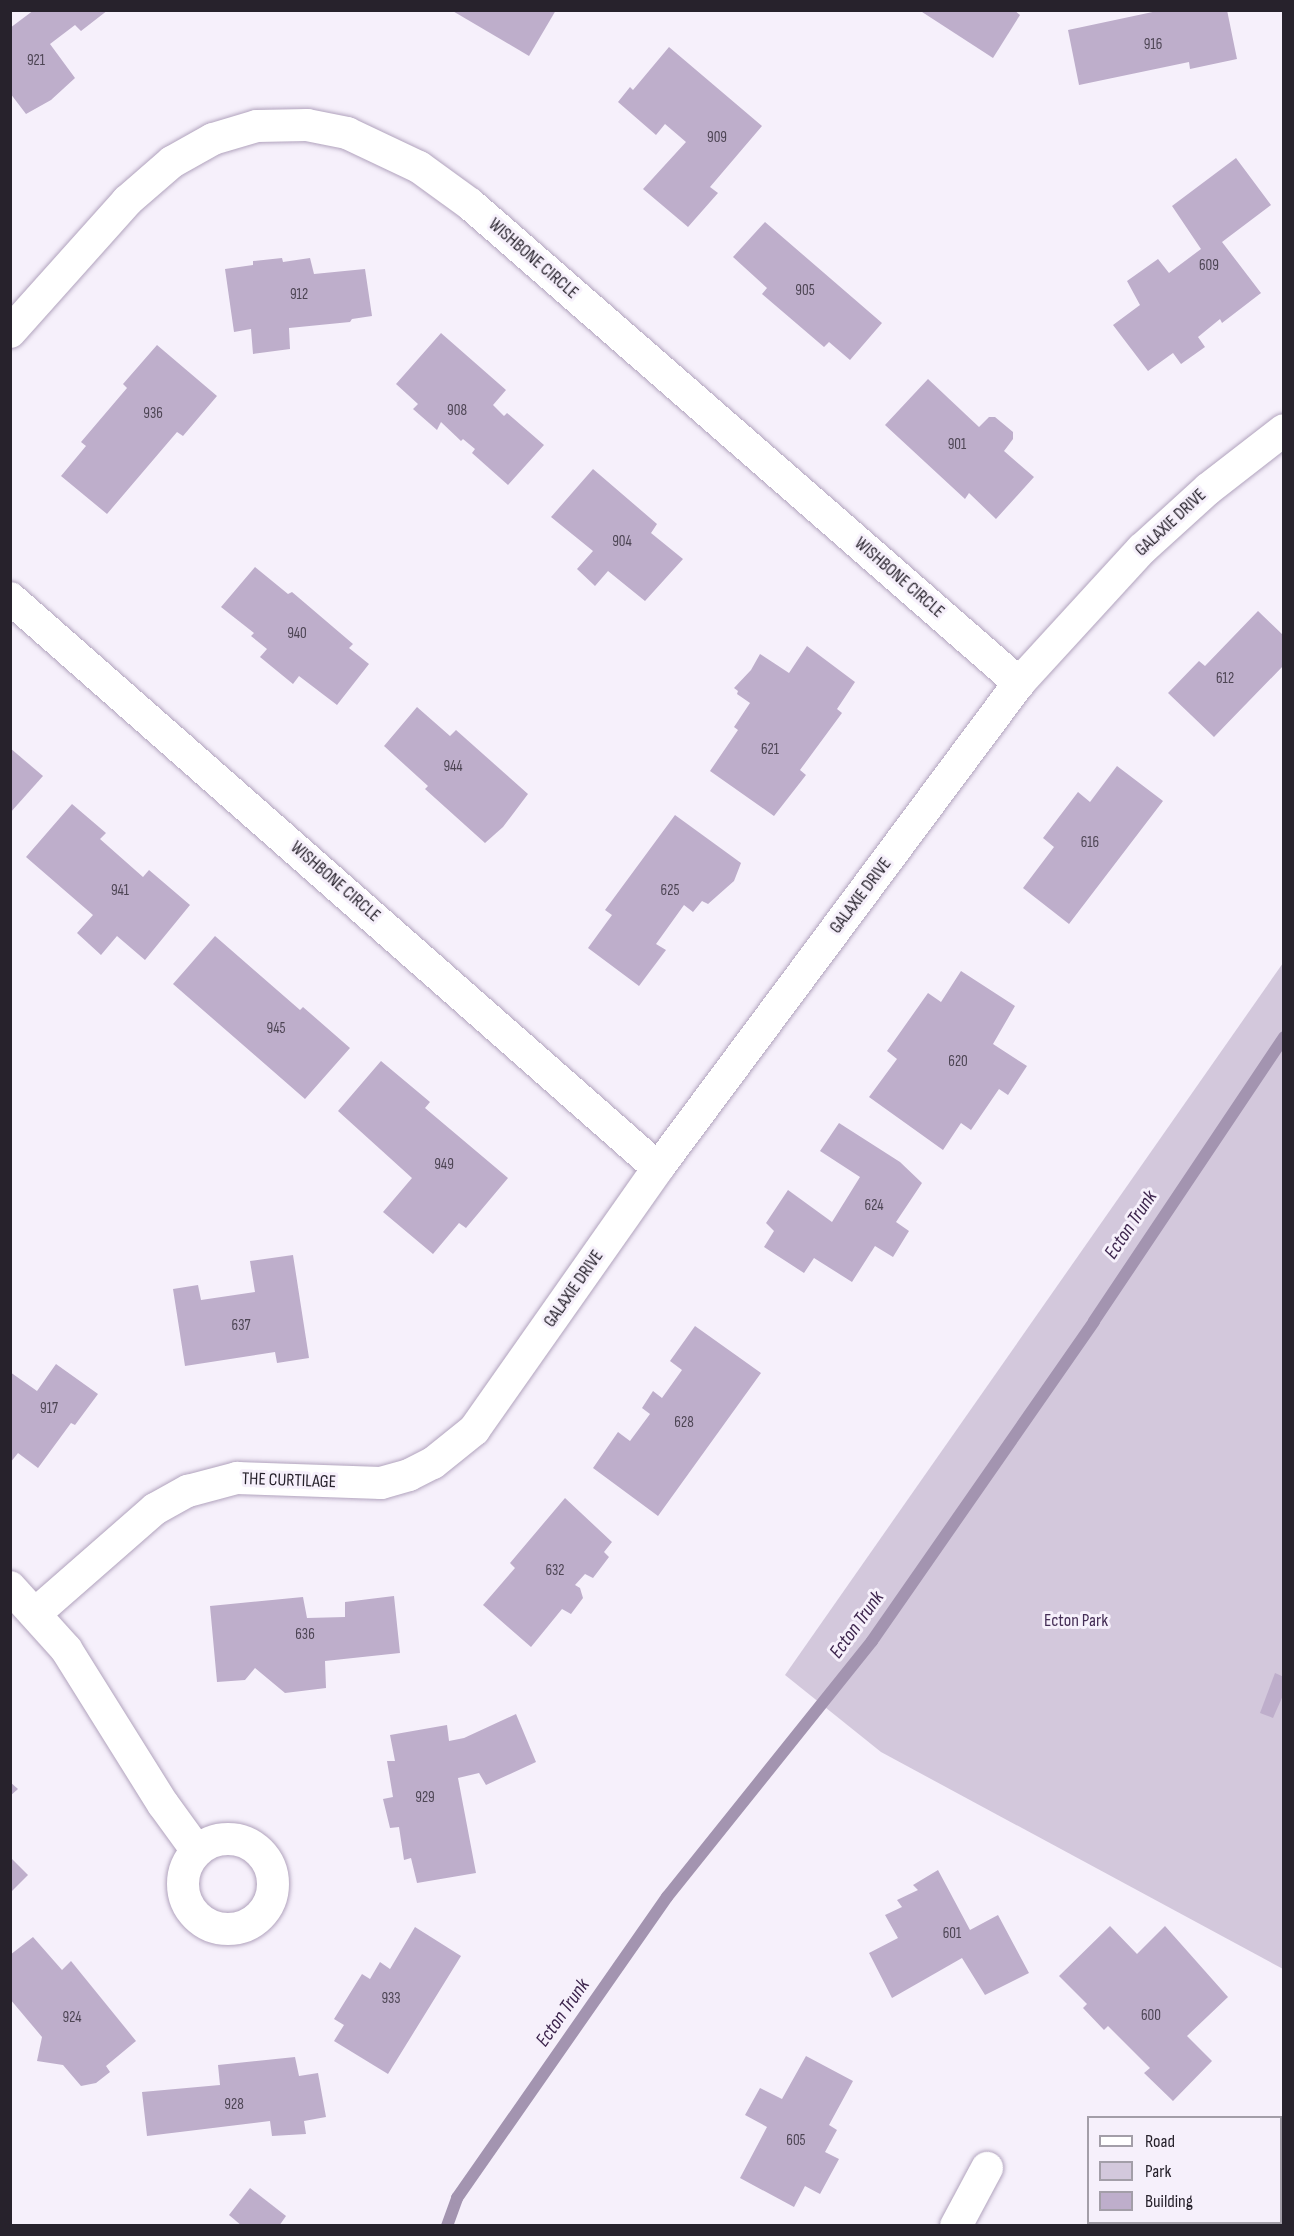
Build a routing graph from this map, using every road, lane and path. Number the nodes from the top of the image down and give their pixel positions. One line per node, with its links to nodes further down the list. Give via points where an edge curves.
1 (10, 332): 4 (street, WISHBONE CIRCLE, via 128,201 172,162 213,139 257,126 307,125 347,133 419,167 470,204)
2 (1284, 430): 4 (street, GALAXIE DRIVE, via 1208,489 1142,549)
3 (10, 598): 5 (street, WISHBONE CIRCLE)
4 (1019, 683): 5 (street, GALAXIE DRIVE)
5 (658, 1168): 6 (street, GALAXIE DRIVE)
6 (490, 1409): 8 (street, THE CURTILAGE, via 457,1446 409,1475 351,1484 237,1479 188,1491 155,1509)
7 (10, 1587): 8 (street)
8 (36, 1613): 9 (street, via 66,1649)
9 (197, 1851)
10 (987, 2168): 11 (street)
11 (956, 2226)

